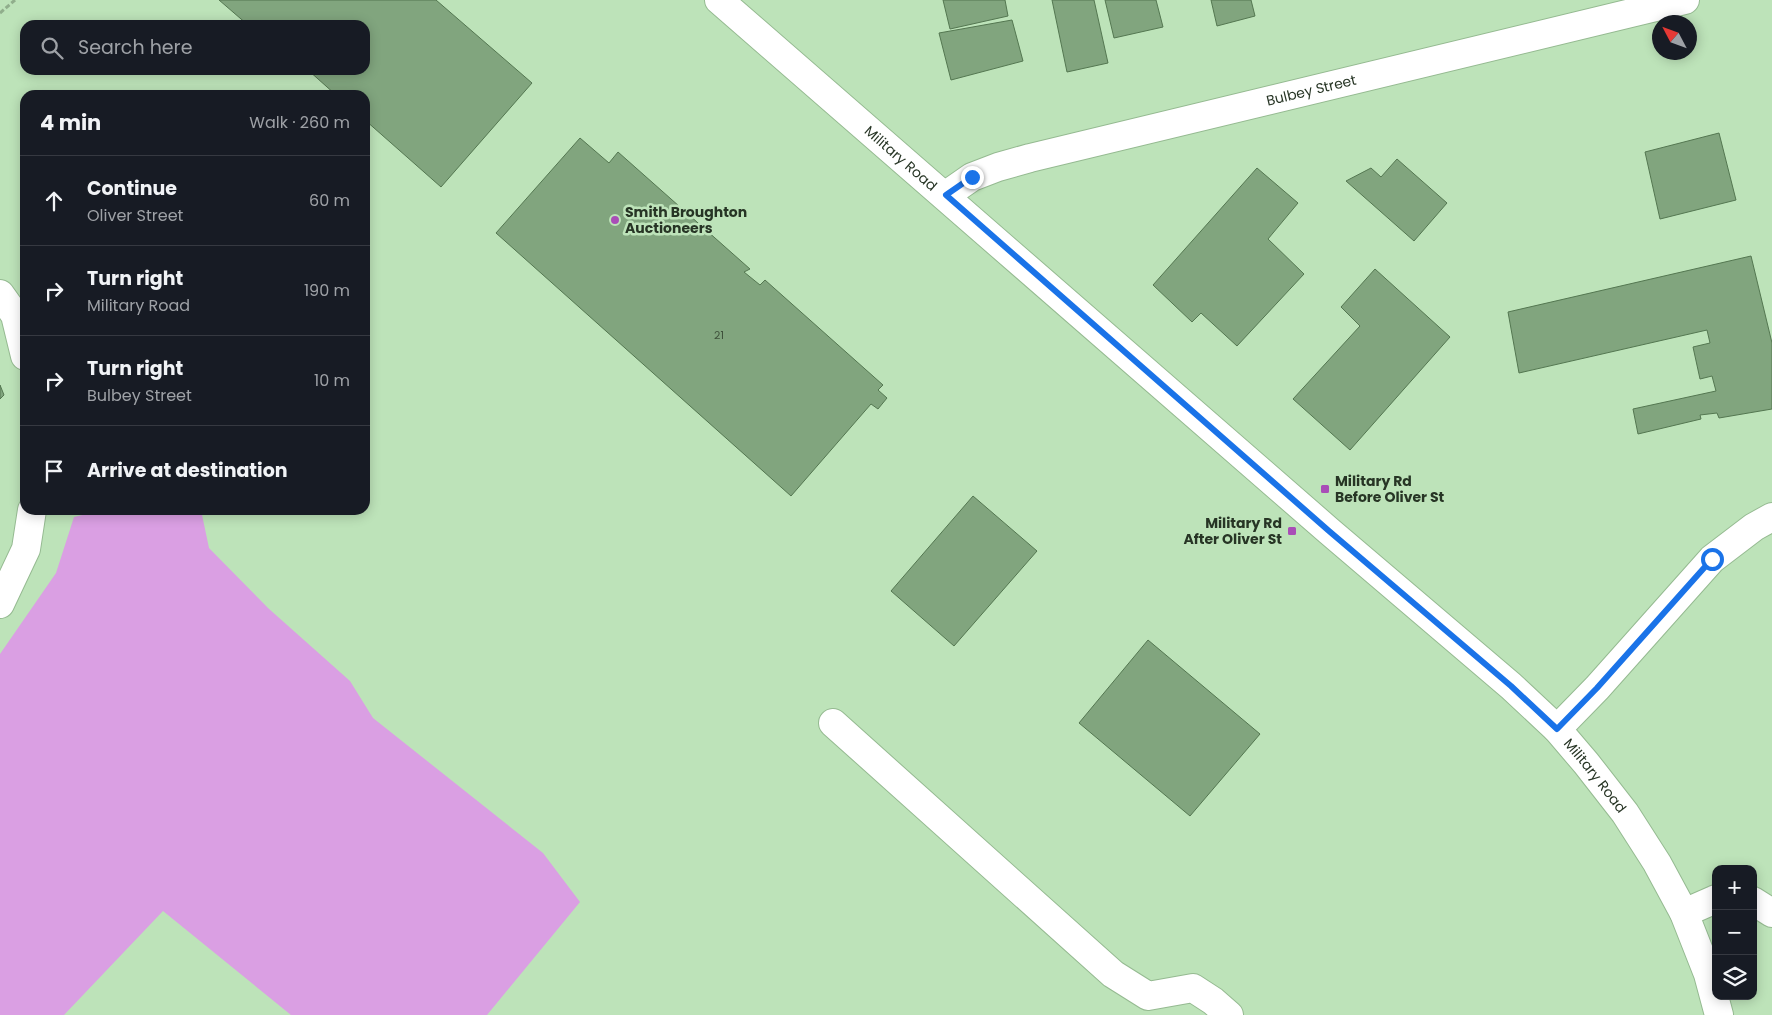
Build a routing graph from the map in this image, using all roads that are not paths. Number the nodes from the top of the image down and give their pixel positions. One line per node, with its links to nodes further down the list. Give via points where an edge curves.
1 (719, 0): 3 (main road, Military Road)
2 (1685, 0): 3 (main road, Bulbey Street, via 1030,158 972,177)
3 (946, 195): 12 (main road, Military Road)
4 (0, 294): 6 (main road, via 15,315)
5 (0, 326): 7 (main road)
6 (20, 336)
7 (20, 360)
8 (31, 515): 10 (main road, via 26,549)
9 (1772, 517): 12 (main road, via 1712,559)
10 (0, 604)
11 (832, 723): 17 (main road, via 1113,974 1148,996 1193,988)
12 (1557, 729): 15 (main road, Military Road, via 1625,813)
13 (1712, 901): 15 (main road)
14 (1757, 904): 16 (main road)
15 (1684, 913): 18 (main road, Military Road, via 1708,974)
16 (1772, 913)
17 (1229, 1015)
18 (1719, 1015)

